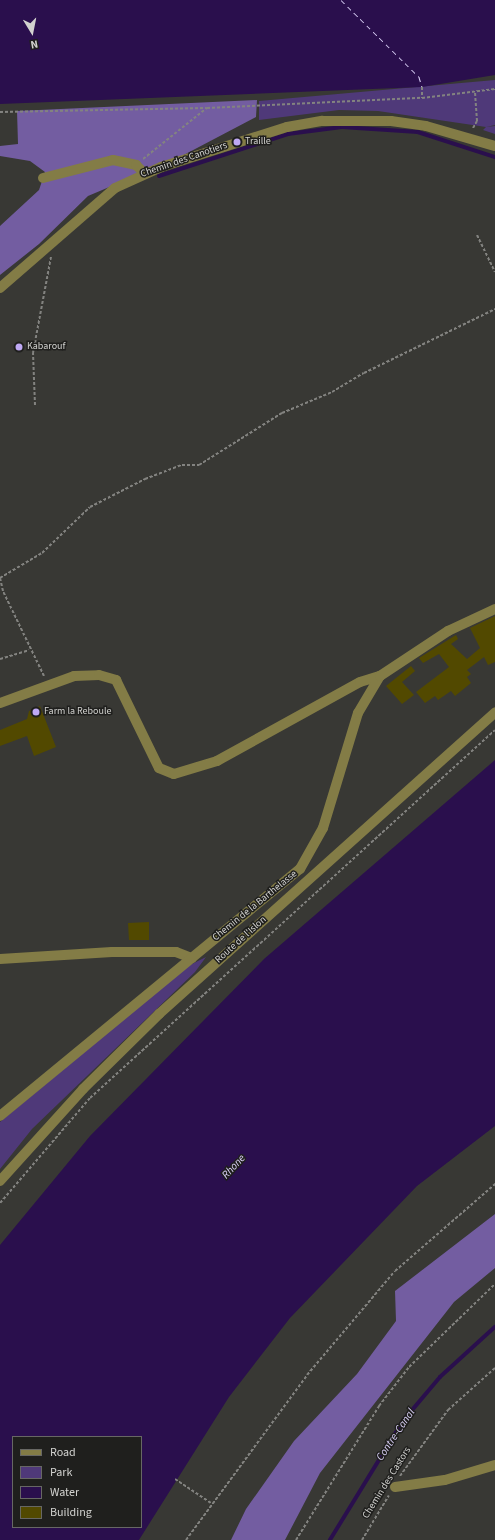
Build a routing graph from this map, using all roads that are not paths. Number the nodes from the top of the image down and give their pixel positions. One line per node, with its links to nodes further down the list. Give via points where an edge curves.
1 (495, 146): 2 (street, Chemin des Canotiers, via 455,134 391,121 322,121 287,127)
2 (144, 173): 3 (street, via 136,165 113,160); 4 (street, Chemin des Canotiers, via 98,200)
3 (43, 178)
4 (0, 288)
5 (495, 609): 6 (street, Chemin de la Barthelasse, via 448,631)
6 (380, 676): 7 (street, via 360,682 217,761 174,774 160,768 116,680 99,675 74,676); 9 (street, Chemin de la Barthelasse, via 358,713 323,828 310,856 300,869)
7 (0, 703)
8 (495, 712): 12 (street, Route de l'Islon, via 154,1020 83,1088)
9 (192, 958): 10 (street, via 176,952 112,952); 11 (street, Chemin de la Barthelasse)
10 (0, 959)
11 (0, 1116)
12 (0, 1181)
13 (495, 1465): 14 (street, via 445,1480)
14 (395, 1487)

